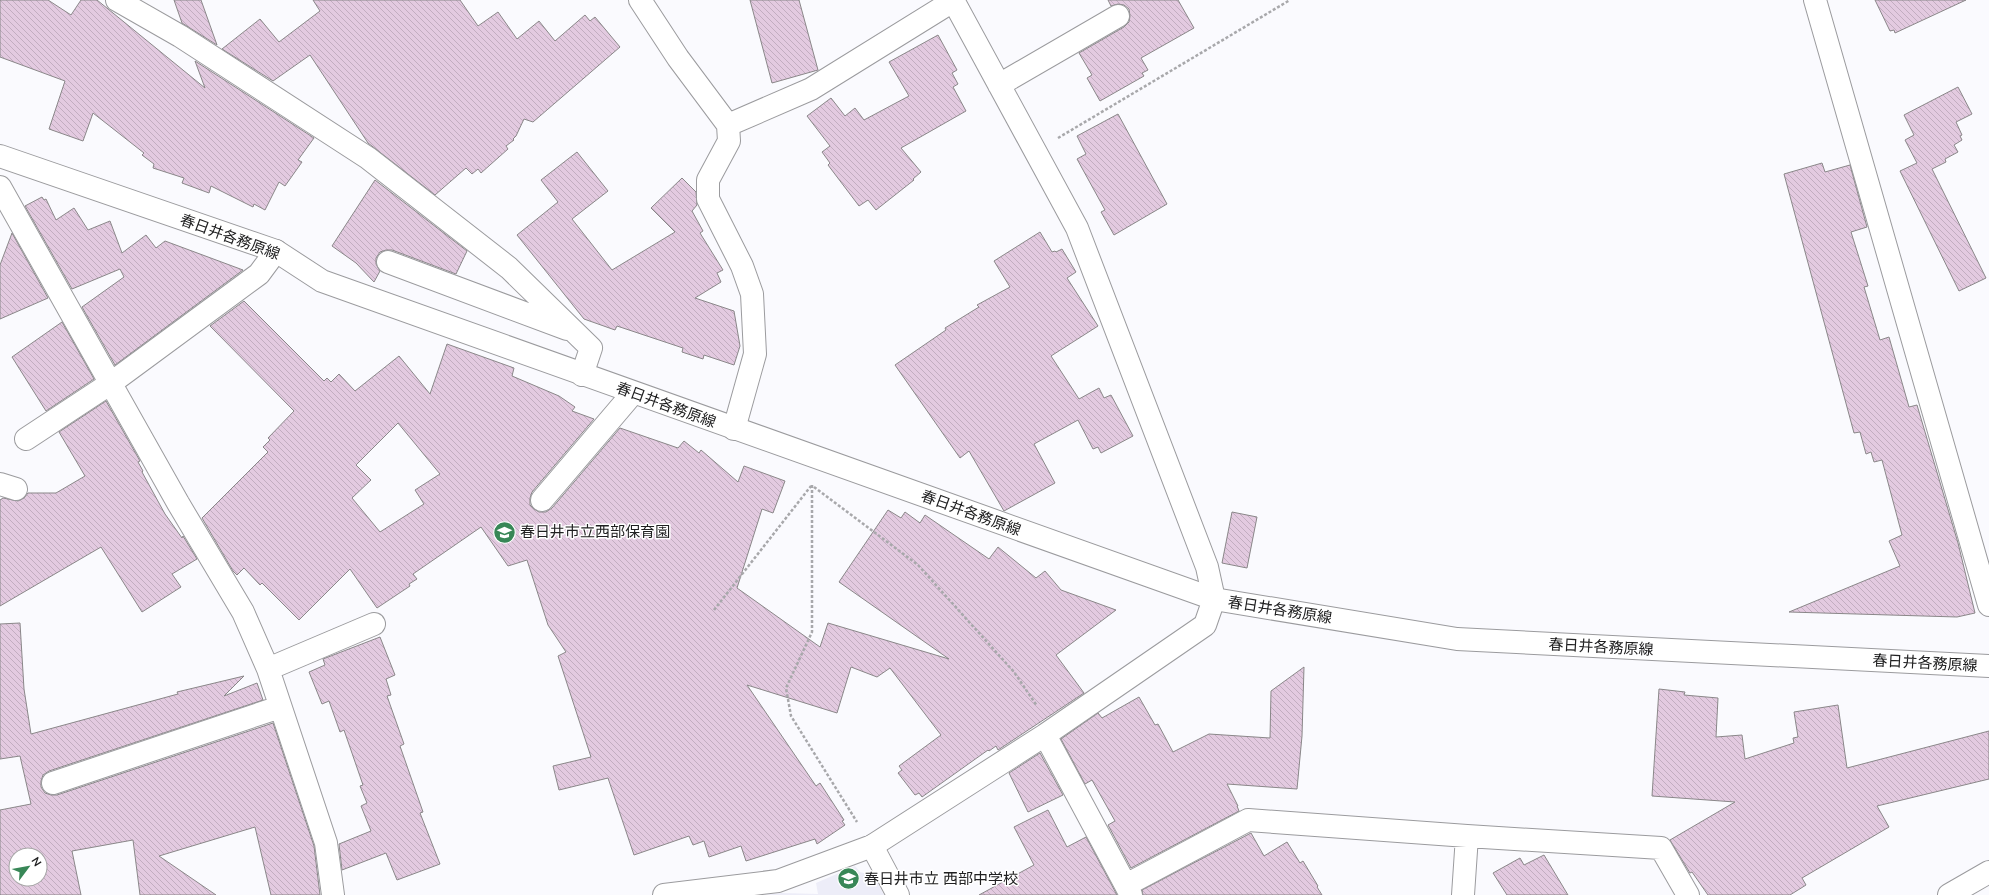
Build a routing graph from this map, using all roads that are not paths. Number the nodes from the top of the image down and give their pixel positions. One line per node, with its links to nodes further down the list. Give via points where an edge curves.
1 (117, 0): 12 (street, via 180,36 368,158 509,268)
2 (640, 0): 7 (street, via 678,58)
3 (953, 0): 6 (street); 7 (street, via 811,89)
4 (1815, 0): 20 (street)
5 (1118, 16): 6 (street)
6 (999, 85): 19 (street, via 1077,228 1207,567)
7 (728, 125): 16 (street, via 729,141 708,180 708,199 742,266 752,294 755,354)
8 (0, 156): 10 (street, 春日井各務原線)
9 (0, 187): 14 (street)
10 (276, 252): 13 (street, 春日井各務原線, via 322,281); 14 (street, via 259,274)
11 (388, 262): 12 (street)
12 (574, 332): 13 (street, via 591,348)
13 (582, 375): 15 (street, 春日井各務原線)
14 (111, 383): 17 (street); 23 (street, via 178,504 243,612)
15 (633, 393): 16 (street, 春日井各務原線); 18 (street)
16 (734, 429): 19 (street, 春日井各務原線)
17 (26, 440)
18 (542, 500)
19 (1214, 599): 22 (street, 春日井各務原線, via 1457,639); 25 (street, via 1204,625)
20 (1989, 606)
21 (374, 624): 23 (street)
22 (1989, 666)
23 (268, 669): 24 (street)
24 (280, 707): 26 (street); 31 (street, via 326,843)
25 (1049, 732): 28 (street); 30 (street)
26 (53, 783)
27 (1467, 836): 30 (street, via 1248,820); 34 (street); 35 (street, via 1661,848)
28 (872, 846): 32 (street, via 778,881); 33 (street)
29 (1989, 872): 36 (street)
30 (1129, 890)
31 (332, 895)
32 (664, 895)
33 (898, 895)
34 (1463, 895)
35 (1688, 895)
36 (1949, 895)

